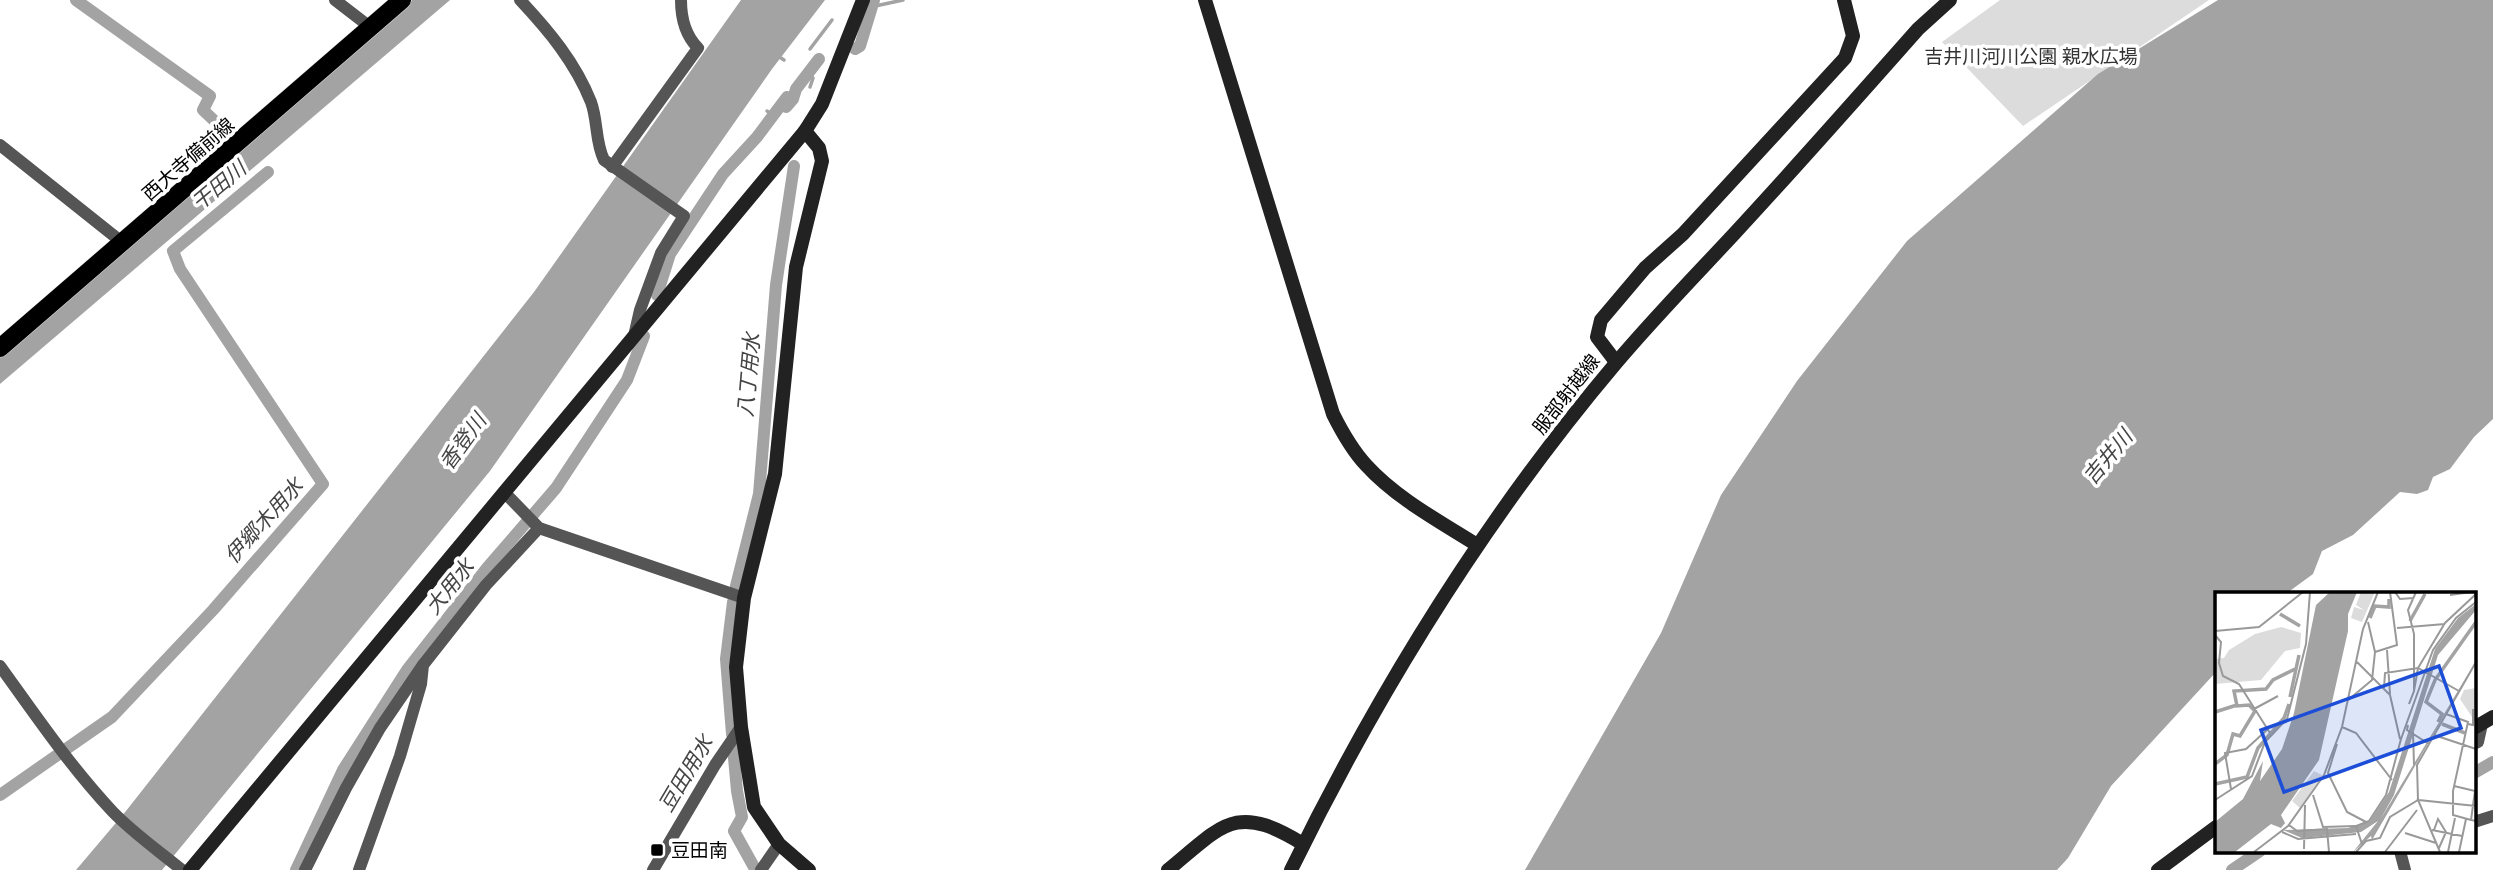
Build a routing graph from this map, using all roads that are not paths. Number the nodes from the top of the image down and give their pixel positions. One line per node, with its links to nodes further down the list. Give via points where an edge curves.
1 (335, 0): 9 (street)
2 (402, 0): 9 (main road, 西大寺備前線)
3 (520, 0): 12 (street, via 568,56 592,104 598,148)
4 (681, 0): 12 (street, via 681,17 698,47)
5 (863, 0): 10 (street, via 822,104)
6 (1205, 0): 19 (street, via 1332,414 1366,465 1394,491)
7 (1844, 0): 16 (street, via 1853,36 1845,58 1601,320 1597,337)
8 (1950, 0): 16 (street, 服部射越線, via 1918,29)
9 (370, 27): 13 (main road, 西大寺備前線)
10 (805, 131): 14 (street); 20 (street, via 819,148 822,161 796,267 775,474)
11 (0, 145): 13 (street)
12 (614, 168): 14 (street, via 684,216 661,253)
13 (123, 243): 15 (main road, 西大寺備前線)
14 (634, 336): 17 (street)
15 (0, 348)
16 (1616, 362): 19 (street, 服部射越線)
17 (505, 493): 18 (street); 32 (street)
18 (533, 522): 20 (street); 21 (street)
19 (1477, 545): 30 (street, 服部射越線, via 1382,699)
20 (744, 598): 24 (street, via 736,667)
21 (423, 665): 33 (street, via 345,788); 34 (street, via 400,756)
22 (0, 666): 32 (street, via 59,749 115,814)
23 (2483, 723): 25 (street)
24 (741, 727): 29 (street, via 754,807); 35 (street)
25 (2476, 743)
26 (2493, 816): 27 (street)
27 (2476, 821)
28 (2215, 828): 40 (street)
29 (779, 844): 36 (street); 37 (street)
30 (1303, 844): 38 (street, via 1264,823 1244,820 1210,835); 39 (street, 服部射越線)
31 (2400, 852): 41 (street)
32 (183, 869)
33 (305, 870)
34 (359, 870)
35 (653, 870)
36 (761, 870)
37 (809, 870)
38 (1168, 870)
39 (1291, 870)
40 (2158, 870)
41 (2405, 870)

